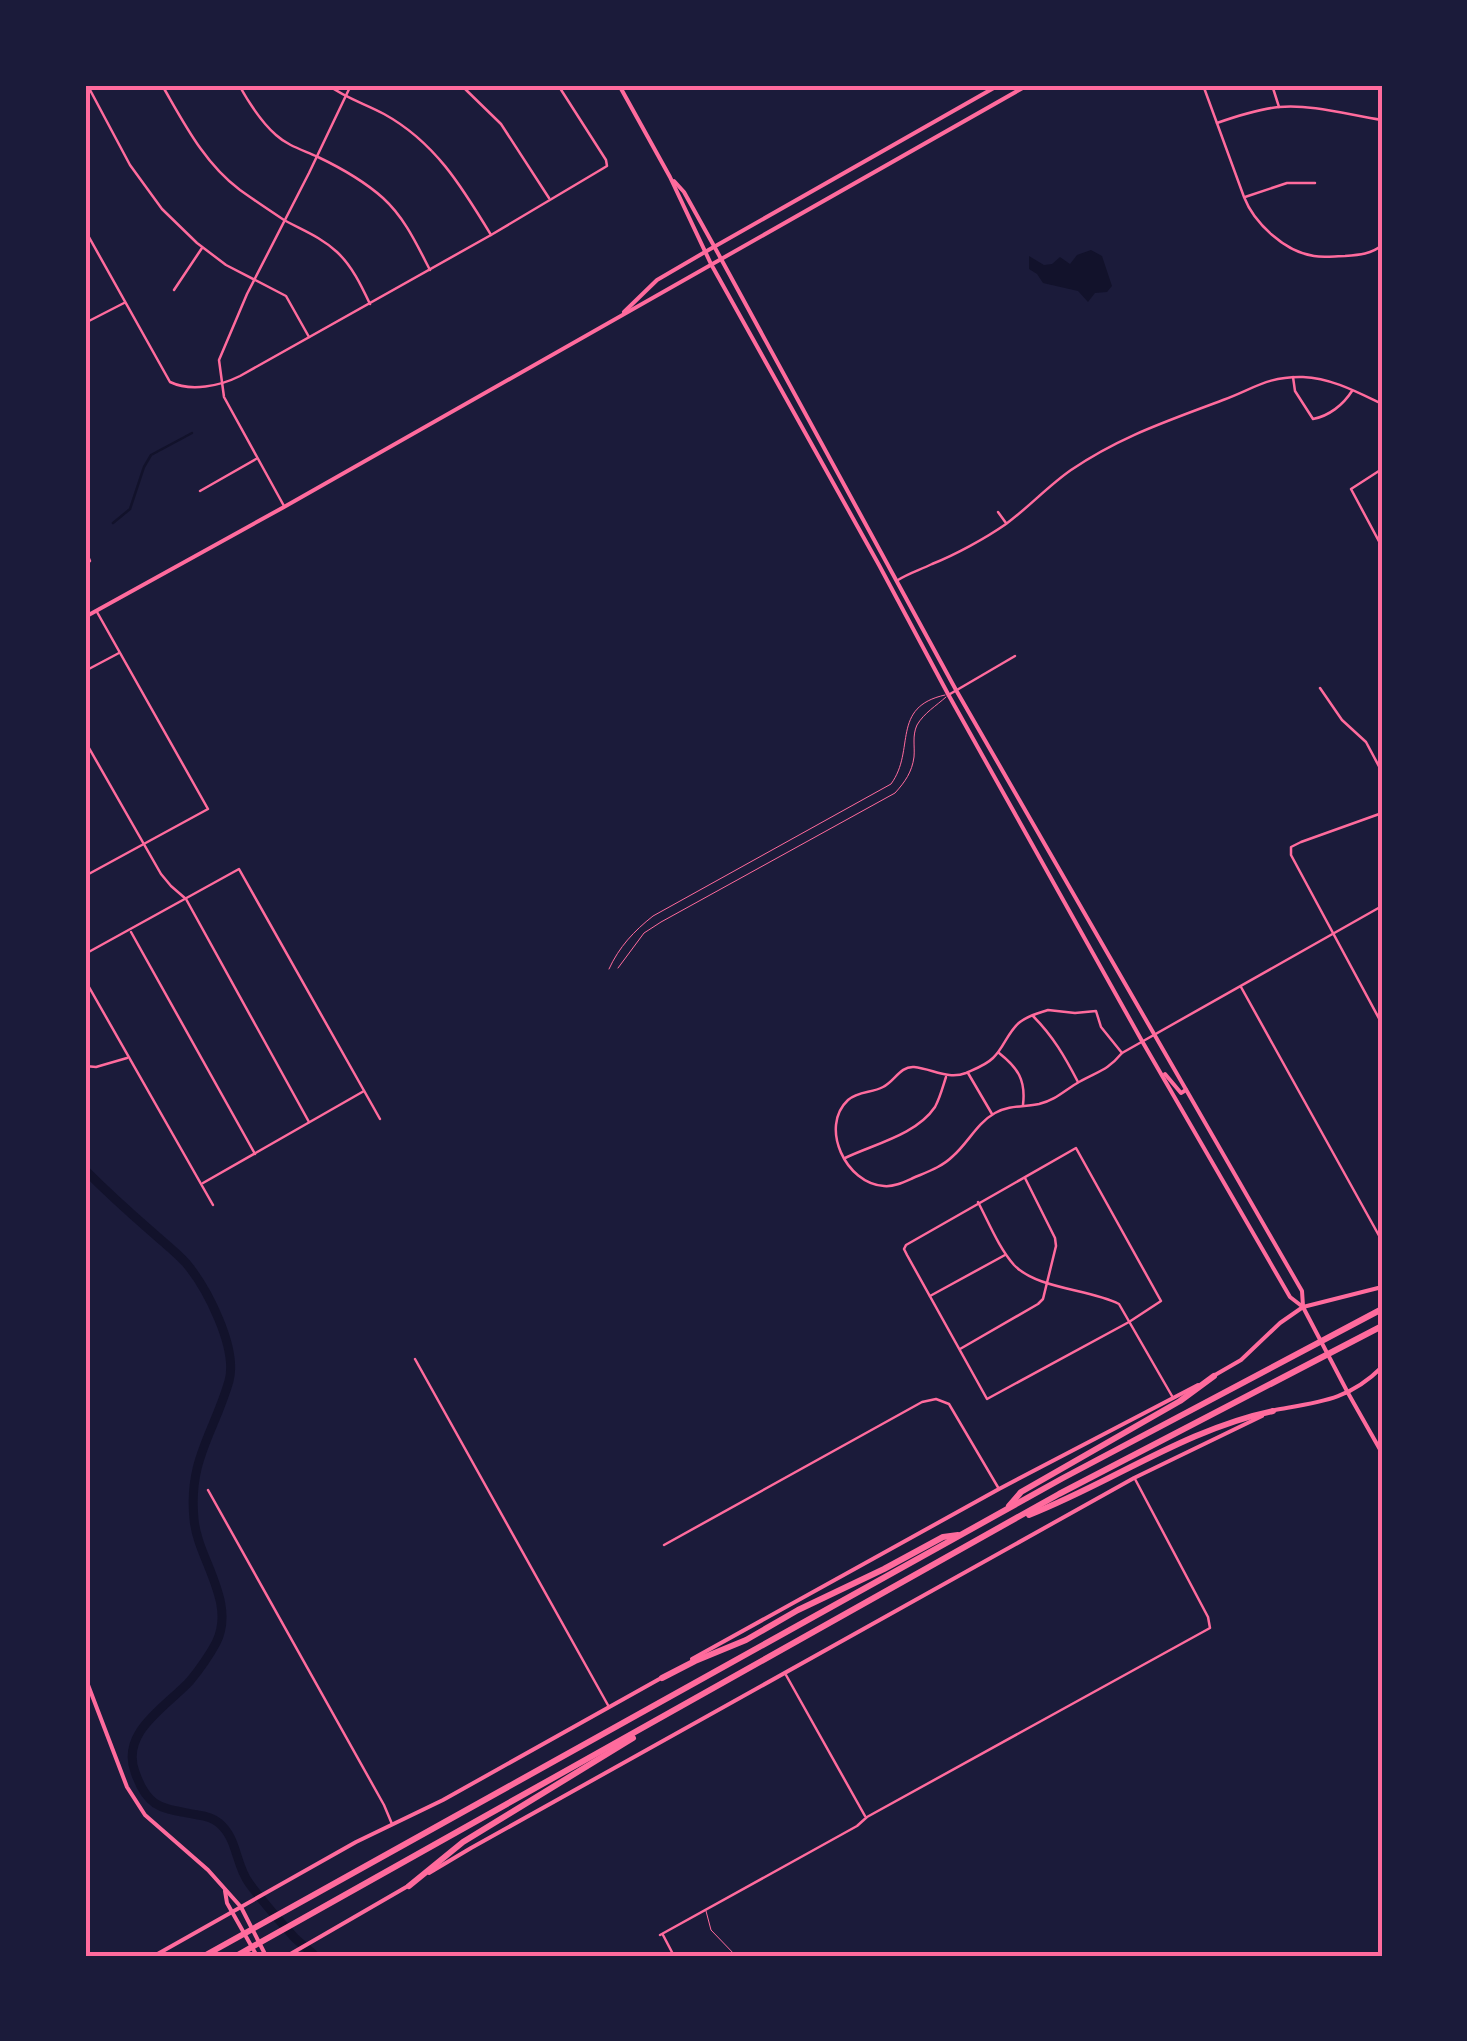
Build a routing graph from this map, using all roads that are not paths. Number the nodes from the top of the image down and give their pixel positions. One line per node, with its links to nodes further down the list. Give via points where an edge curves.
1 (162, 85): 22 (street, via 220,171)
2 (240, 85): 17 (street, via 276,136)
3 (328, 85): 13 (street)
4 (351, 85): 13 (street)
5 (461, 85): 21 (street, via 501,124)
6 (558, 85): 21 (street, via 606,166)
7 (620, 85): 18 (main road)
8 (999, 85): 26 (main road)
9 (1028, 85): 29 (main road)
10 (1202, 85): 16 (street)
11 (1272, 85): 14 (street)
12 (89, 88): 27 (street, via 147,190)
13 (346, 96): 17 (street); 24 (street, via 434,150)
14 (1279, 107): 15 (street); 16 (street)
15 (1382, 120)
16 (1216, 123): 20 (street)
17 (317, 156): 22 (street); 31 (street, via 383,198)
18 (670, 178): 26 (main road); 28 (main road)
19 (1314, 183): 20 (street, via 1287,183)
20 (1244, 198): 25 (street, via 1259,222 1305,254 1354,256)
21 (550, 200): 24 (street)
22 (285, 220): 32 (street); 35 (street, via 339,254)
23 (85, 230): 34 (street)
24 (491, 236): 31 (street)
25 (1382, 245)
26 (714, 246): 28 (main road); 29 (main road)
27 (203, 247): 32 (street); 33 (street)
28 (704, 252): 30 (main road); 36 (main road, via 657,280)
29 (721, 258): 30 (main road); 43 (main road)
30 (711, 264): 36 (main road); 44 (main road)
31 (430, 270): 35 (street)
32 (254, 279): 38 (street, via 286,296); 40 (street, via 227,337)
33 (174, 290)
34 (125, 302): 37 (street); 40 (street, via 170,382)
35 (370, 304): 38 (street)
36 (620, 316): 48 (main road)
37 (85, 324)
38 (310, 338): 40 (street)
39 (1292, 377): 41 (street); 41 (street, via 1313,419 1337,408); 51 (street, via 1262,382 1139,431 1073,468)
40 (222, 384): 45 (street)
41 (1352, 390): 42 (street)
42 (1382, 404)
43 (814, 429): 44 (main road); 50 (main road)
44 (805, 433): 52 (main road)
45 (258, 459): 47 (street); 48 (street)
46 (1382, 468): 53 (street, via 1351,488)
47 (200, 491)
48 (284, 507): 58 (main road)
49 (998, 512): 51 (street)
50 (866, 524): 52 (main road); 56 (main road)
51 (1006, 524): 56 (street)
52 (858, 529): 57 (main road)
53 (1382, 547)
54 (85, 549): 55 (street)
55 (85, 565)
56 (896, 580): 57 (main road); 64 (main road)
57 (890, 585): 65 (main road)
58 (96, 610): 59 (main road); 60 (street)
59 (85, 616)
60 (120, 652): 62 (street); 71 (street, via 208,809)
61 (1015, 656): 64 (street)
62 (85, 671)
63 (1320, 688): 67 (street)
64 (956, 690): 65 (street); 68 (main road)
65 (948, 694): 69 (main road); 78 (lane, via 915,712 904,736 902,767 891,784 652,916); 79 (lane, via 917,725 912,764 895,793 661,922)
66 (85, 741): 71 (street)
67 (1382, 772)
68 (1022, 805): 69 (main road); 84 (main road)
69 (1012, 809): 85 (main road)
70 (1382, 812): 76 (street, via 1291,847)
71 (144, 844): 72 (street); 73 (street, via 170,886)
72 (85, 876)
73 (186, 898): 75 (street); 95 (street, via 239,869); 99 (street)
74 (1382, 906): 76 (street)
75 (129, 930): 77 (street); 102 (street)
76 (1332, 934): 81 (street); 83 (street)
77 (85, 954)
78 (610, 968)
79 (618, 968)
80 (85, 980): 88 (street)
81 (1241, 986): 84 (street); 108 (street)
82 (1032, 1015): 86 (street); 87 (street, via 1096,1012); 93 (street)
83 (1382, 1024)
84 (1153, 1035): 85 (street); 94 (main road)
85 (1142, 1042): 87 (street); 89 (main road)
86 (998, 1052): 91 (street); 96 (street, via 1022,1076)
87 (1122, 1053): 93 (street, via 1110,1068)
88 (130, 1057): 90 (street); 105 (street)
89 (1155, 1063): 94 (main road, via 1178,1090); 101 (main road)
90 (85, 1066)
91 (968, 1072): 92 (street); 97 (street)
92 (946, 1076): 103 (street, via 926,1116); 103 (street, via 910,1067 882,1088 848,1100 838,1120)
93 (1078, 1082): 96 (street, via 1060,1096)
94 (1186, 1090): 100 (main road)
95 (364, 1091): 98 (street); 99 (street)
96 (1023, 1106): 97 (street)
97 (992, 1114): 103 (street, via 949,1160 898,1184 865,1182)
98 (380, 1119)
99 (310, 1122): 102 (street)
100 (1218, 1143): 101 (main road); 110 (main road)
101 (1206, 1150): 111 (main road)
102 (255, 1154): 105 (street)
103 (843, 1158)
104 (1024, 1176): 106 (street); 112 (street, via 1055,1238); 117 (street, via 1076,1148 1161,1301)
105 (201, 1184): 107 (street)
106 (978, 1202): 109 (street); 114 (street, via 906,1245)
107 (213, 1205)
108 (1382, 1240)
109 (1006, 1254): 112 (street, via 1019,1270); 114 (street)
110 (1288, 1268): 111 (main road); 115 (main road)
111 (1278, 1275): 115 (main road)
112 (1048, 1283): 117 (street, via 1119,1304); 119 (street, via 1038,1304)
113 (1382, 1287): 115 (main road)
114 (930, 1296): 119 (street)
115 (1303, 1307): 122 (main road); 123 (main road)
116 (1382, 1310): 130 (highway)
117 (1130, 1322): 119 (street, via 988,1400); 124 (street)
118 (1382, 1326): 131 (highway)
119 (960, 1349)
120 (414, 1359): 137 (street)
121 (1382, 1367): 123 (main road)
122 (1214, 1376): 124 (main road); 130 (highway, via 1021,1492)
123 (1348, 1393): 125 (main road); 126 (main road)
124 (1173, 1397): 128 (main road)
125 (1273, 1411): 127 (main road); 131 (highway, via 1198,1436)
126 (1382, 1453)
127 (1134, 1478): 134 (main road); 139 (street, via 1210,1628)
128 (998, 1489): 133 (street, via 949,1404 936,1399); 136 (main road)
129 (208, 1490): 140 (street)
130 (1007, 1509): 132 (highway)
131 (1004, 1525): 138 (highway)
132 (964, 1534): 136 (highway, via 943,1536); 147 (highway)
133 (664, 1545)
134 (785, 1673): 139 (street); 141 (main road)
135 (85, 1677): 142 (main road, via 135,1802)
136 (662, 1678): 137 (main road)
137 (609, 1708): 140 (main road)
138 (660, 1718): 141 (highway, via 464,1842); 148 (highway)
139 (866, 1818): 144 (street)
140 (392, 1824): 143 (main road)
141 (409, 1886): 151 (main road)
142 (224, 1891): 143 (main road); 145 (main road)
143 (241, 1908): 145 (main road); 150 (main road)
144 (706, 1911): 152 (street, via 661,1934); 153 (lane, via 711,1930)
145 (232, 1912): 146 (main road); 149 (main road)
146 (154, 1956)
147 (204, 1956)
148 (236, 1956)
149 (257, 1956)
150 (266, 1956)
151 (287, 1956)
152 (674, 1956)
153 (736, 1956)

